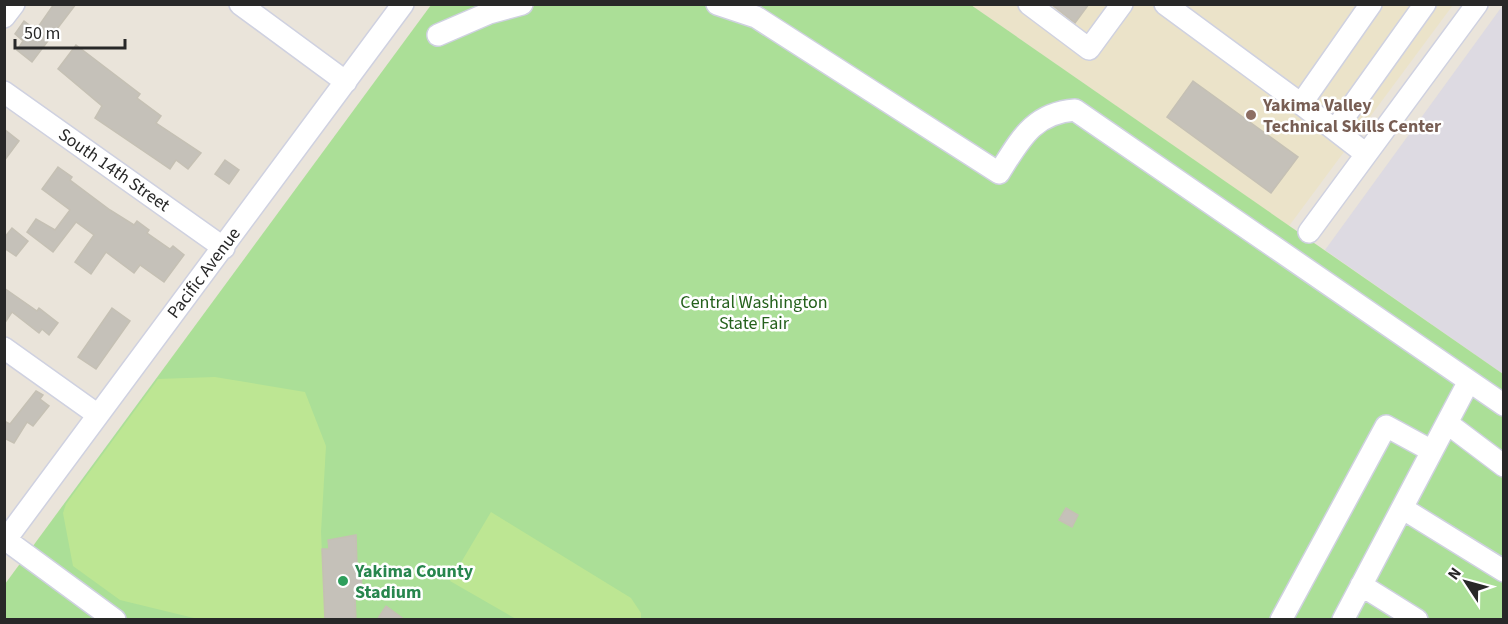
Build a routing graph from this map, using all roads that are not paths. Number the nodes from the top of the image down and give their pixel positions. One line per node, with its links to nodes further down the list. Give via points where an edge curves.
1 (14, 4): 13 (street)
2 (240, 4): 15 (street)
3 (403, 4): 15 (street, Pacific Avenue)
4 (522, 4): 12 (street)
5 (717, 4): 23 (street, via 756,17 999,172 1033,126 1055,112 1075,110)
6 (1029, 4): 7 (street, via 1089,49)
7 (1122, 4)
8 (1165, 4): 17 (street)
9 (1371, 4): 17 (street)
10 (1425, 4): 18 (street)
11 (1477, 4): 19 (street)
12 (483, 9): 14 (street)
13 (4, 17)
14 (438, 35)
15 (346, 82): 21 (street, Pacific Avenue)
16 (4, 92): 21 (street, South 14th Street)
17 (1300, 104): 18 (street)
18 (1335, 130): 19 (street)
19 (1366, 154): 20 (street)
20 (1309, 232)
21 (224, 248): 25 (street, Pacific Avenue)
22 (4, 348): 25 (street)
23 (1469, 381): 24 (street); 26 (street)
24 (1503, 405)
25 (98, 415): 30 (street, Pacific Avenue)
26 (1447, 423): 27 (street); 28 (street)
27 (1432, 452): 29 (street); 34 (street, via 1386,426)
28 (1503, 466)
29 (1402, 508): 31 (street); 32 (street)
30 (5, 541): 33 (street)
31 (1503, 570)
32 (1361, 585): 35 (street); 36 (street)
33 (115, 620)
34 (1281, 620)
35 (1343, 620)
36 (1416, 620)

